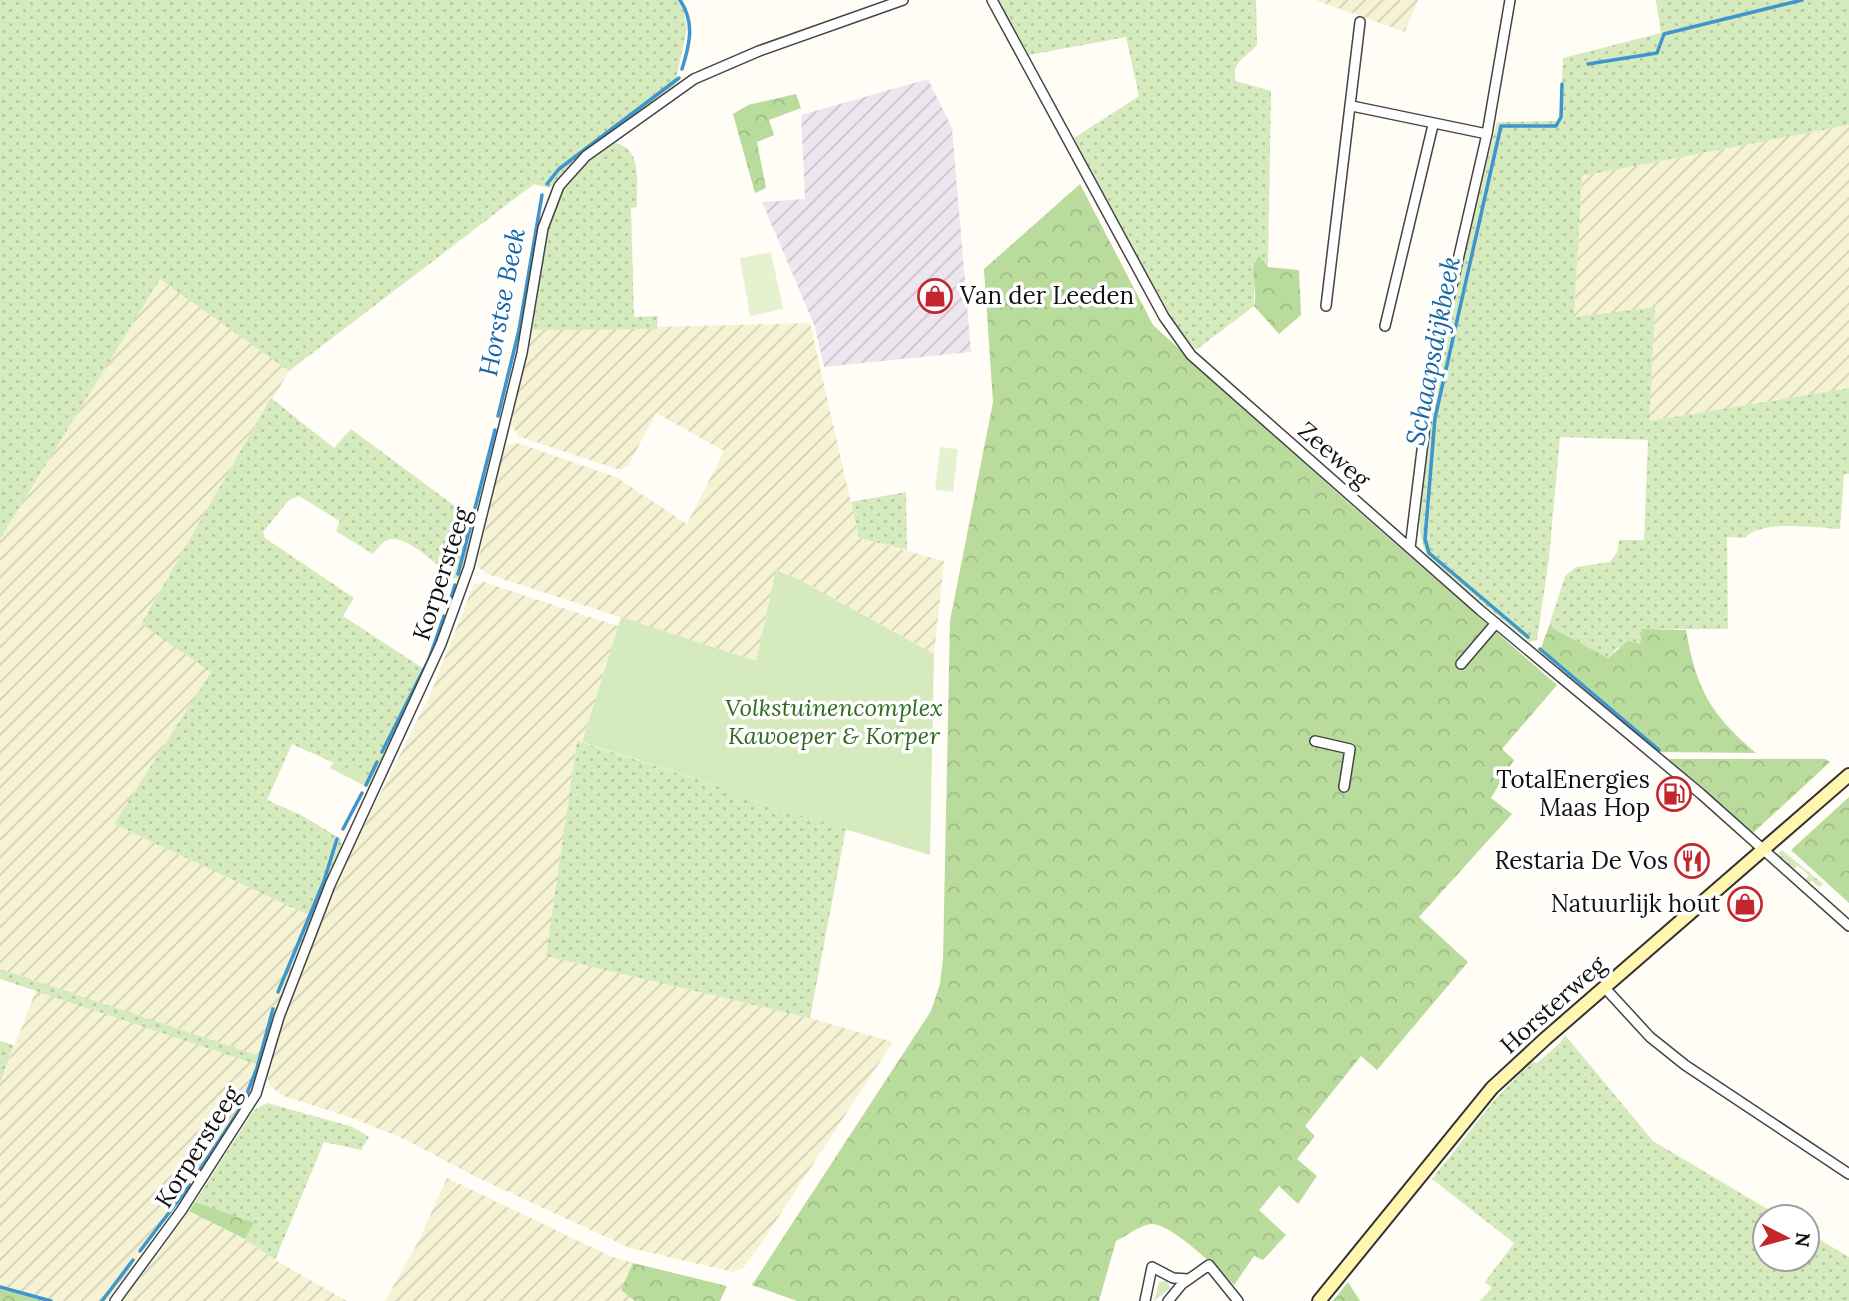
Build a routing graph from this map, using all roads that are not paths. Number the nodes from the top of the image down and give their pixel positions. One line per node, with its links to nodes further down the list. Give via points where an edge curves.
1 (903, 0): 21 (street, Korpersteeg, via 694,79 586,156 559,186 543,228 522,353 469,567 441,644 330,885 279,1017 256,1094 181,1212)
2 (992, 0): 10 (street, Zeeweg, via 1164,317 1191,355)
3 (1510, 0): 7 (street)
4 (1360, 22): 5 (street)
5 (1352, 106): 6 (street); 8 (street)
6 (1433, 125): 7 (street); 9 (street)
7 (1487, 134): 10 (street, via 1431,377)
8 (1326, 306)
9 (1385, 326)
10 (1410, 548): 11 (street, Zeeweg)
11 (1496, 623): 12 (street); 16 (street, Zeeweg)
12 (1461, 664)
13 (1315, 741): 15 (street, via 1350,749)
14 (1849, 775): 16 (main road, Horsterweg)
15 (1344, 788)
16 (1761, 849): 17 (street, Zeeweg); 18 (main road, Horsterweg)
17 (1849, 926)
18 (1604, 987): 19 (street, via 1650,1037 1685,1065); 25 (main road, Horsterweg, via 1492,1088)
19 (1849, 1174)
20 (1188, 1279): 22 (street, via 1152,1267); 23 (street); 24 (street, via 1209,1265)
21 (115, 1301)
22 (1145, 1301)
23 (1168, 1301)
24 (1238, 1301)
25 (1319, 1301)

